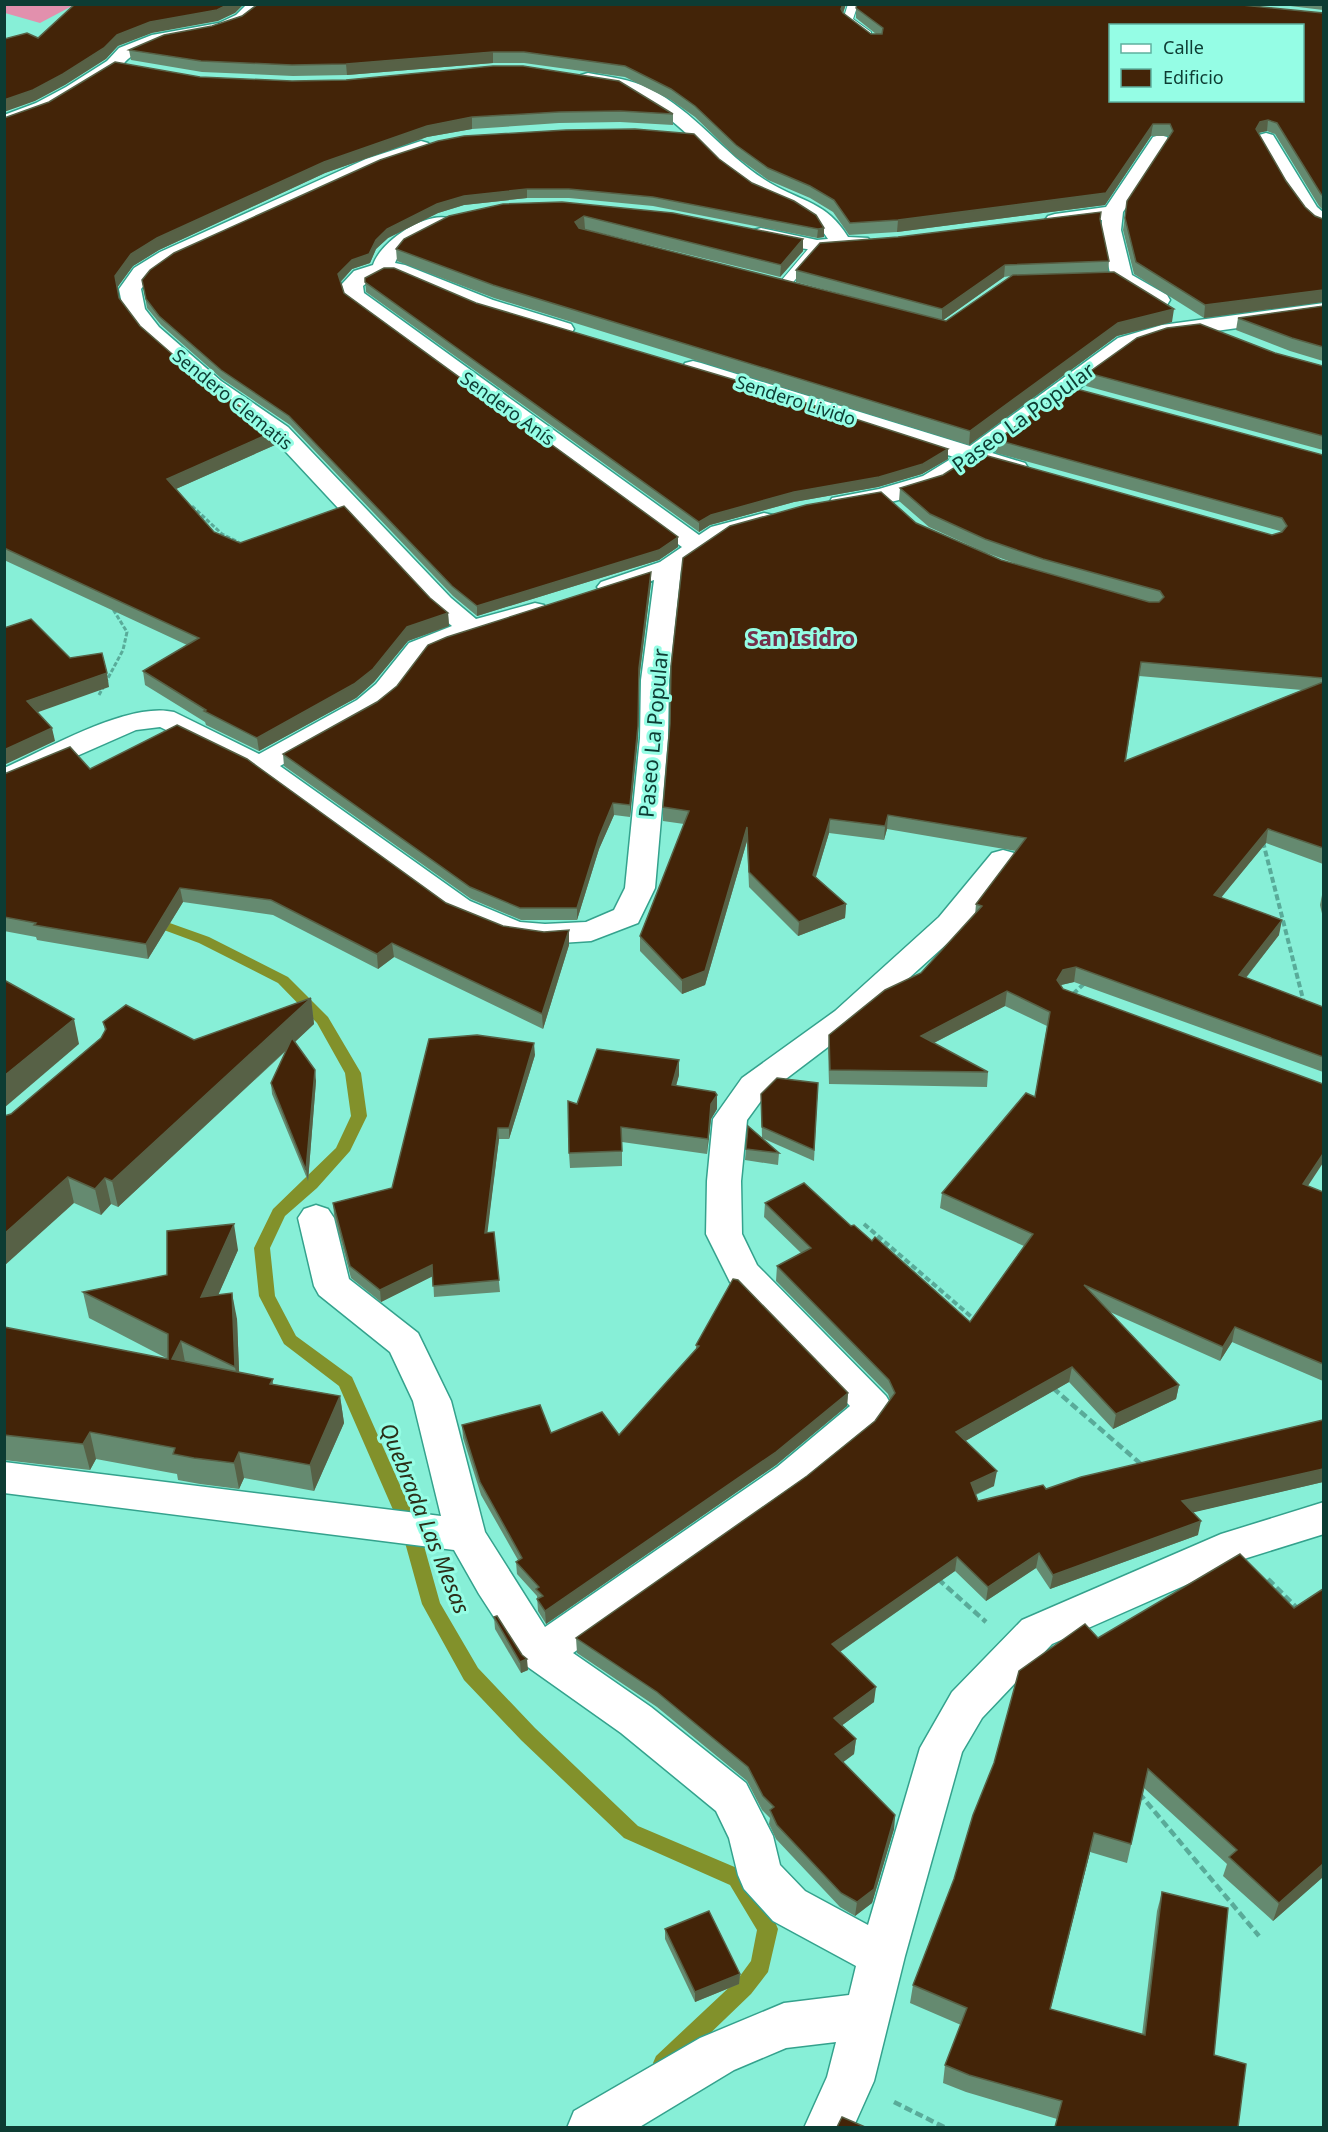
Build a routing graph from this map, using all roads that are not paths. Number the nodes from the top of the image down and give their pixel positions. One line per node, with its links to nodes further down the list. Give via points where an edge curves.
1 (258, 4): 4 (street, via 242,19 224,27 158,39 125,52)
2 (853, 4): 3 (lane, via 848,20)
3 (876, 41)
4 (113, 65): 5 (street); 7 (street, via 44,107)
5 (135, 69)
6 (565, 76): 9 (street, via 625,85 663,106)
7 (4, 122)
8 (668, 132): 9 (street)
9 (700, 136): 19 (street, via 760,186 825,218)
10 (1266, 140): 16 (street, via 1309,212)
11 (444, 141): 36 (street, Sendero Clematis, via 373,163 167,256 142,273 130,289 134,309 151,332 213,386 280,432 442,604)
12 (1160, 141): 13 (street)
13 (1113, 212): 15 (street); 24 (street, via 1116,278)
14 (457, 215): 21 (street, via 390,249)
15 (1037, 222)
16 (1323, 225)
17 (744, 231): 20 (street)
18 (886, 240): 19 (street)
19 (842, 244): 20 (street)
20 (817, 246): 22 (lane, via 780,283)
21 (382, 269): 25 (street, via 398,269 485,305); 32 (street, Sendero Anís, via 362,276 352,285 354,296)
22 (803, 288)
23 (1323, 309): 24 (street, Paseo La Popular)
24 (1198, 326): 26 (street); 28 (street, Paseo La Popular, via 1126,343 1076,392)
25 (585, 336)
26 (1240, 342)
27 (675, 363): 28 (street, Sendero Livido)
28 (972, 456): 29 (street, Sendero Livido); 30 (street, Paseo La Popular, via 890,503)
29 (1039, 475)
30 (814, 507)
31 (782, 515): 32 (street, via 720,532)
32 (699, 547): 33 (street)
33 (669, 567): 34 (street); 37 (street, Paseo La Popular, via 655,680 654,738 640,888 627,915 591,931 514,931 459,908)
34 (591, 593)
35 (561, 603): 36 (street)
36 (471, 628): 37 (street, via 418,649 386,690 367,706)
37 (260, 765): 38 (street, Paseo La Popular, via 164,718 130,722)
38 (4, 779)
39 (1003, 859): 44 (street, via 950,924 846,1018 754,1086 730,1119 724,1234 742,1273 873,1406 791,1478)
40 (316, 1218): 43 (street, via 332,1286 405,1343 432,1401)
41 (4, 1477): 43 (street)
42 (1323, 1518): 45 (street, via 1235,1546 1037,1632 967,1705 942,1748)
43 (466, 1535): 44 (street)
44 (540, 1653): 45 (street, via 636,1720 731,1797 751,1836 760,1875 789,1906)
45 (882, 1956): 46 (street)
46 (867, 2015): 47 (street, via 774,2030 717,2054); 48 (street, via 850,2081)
47 (591, 2127)
48 (828, 2127)

